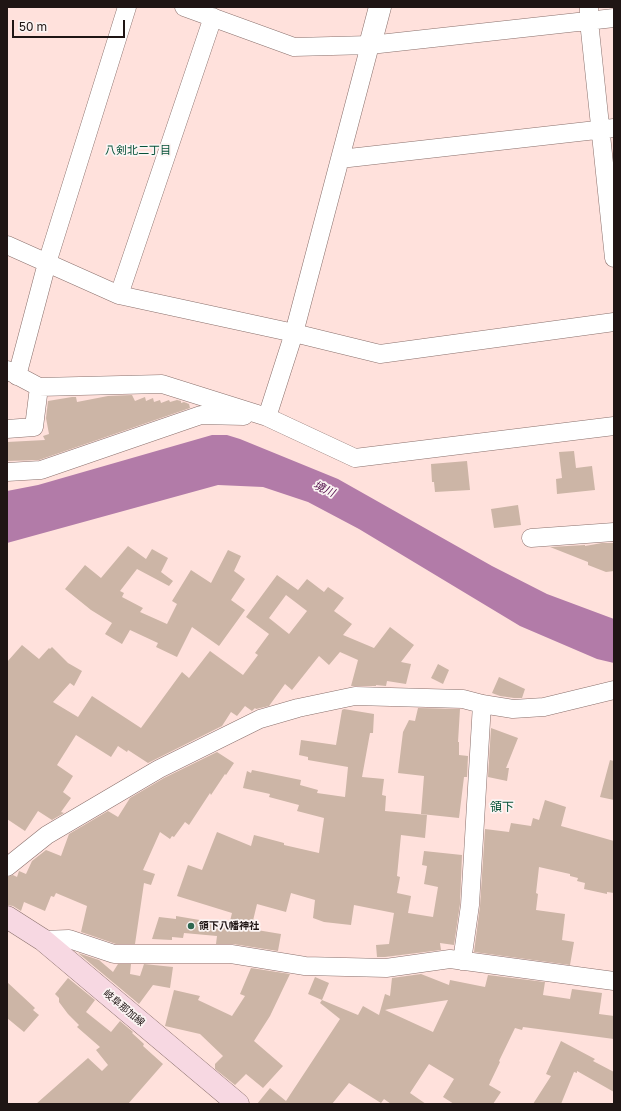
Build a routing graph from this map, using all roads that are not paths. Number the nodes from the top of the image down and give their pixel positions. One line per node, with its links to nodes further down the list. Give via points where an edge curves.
1 (127, 7): 11 (street)
2 (380, 7): 6 (street)
3 (200, 11): 6 (street, via 294,47); 12 (street)
4 (589, 14): 5 (street); 6 (street); 7 (street)
5 (614, 18)
6 (370, 45): 8 (street)
7 (607, 129): 8 (street); 10 (street)
8 (340, 160): 14 (street)
9 (7, 245): 11 (street)
10 (614, 258)
11 (47, 263): 12 (street); 15 (street)
12 (119, 295): 14 (street)
13 (614, 322): 14 (street, via 380,354)
14 (294, 333): 17 (street)
15 (12, 373): 16 (street)
16 (39, 387): 17 (street, via 162,384); 19 (street, via 34,427)
17 (267, 417): 18 (street, via 355,458); 20 (street, via 201,415 41,470)
18 (614, 426)
19 (7, 429)
20 (7, 472)
21 (614, 532): 22 (street)
22 (531, 538)
23 (614, 690): 24 (street, via 544,707 513,709)
24 (482, 704): 25 (street, via 463,699 355,696 260,719 159,769 99,804 47,835); 28 (street, via 470,905)
25 (7, 867)
26 (7, 917): 27 (main road, 岐阜那加線)
27 (43, 940): 28 (street, via 69,939 114,954 231,954 306,966 386,968 450,959); 30 (main road, 岐阜那加線)
28 (462, 961): 29 (street)
29 (614, 981)
30 (238, 1104)

